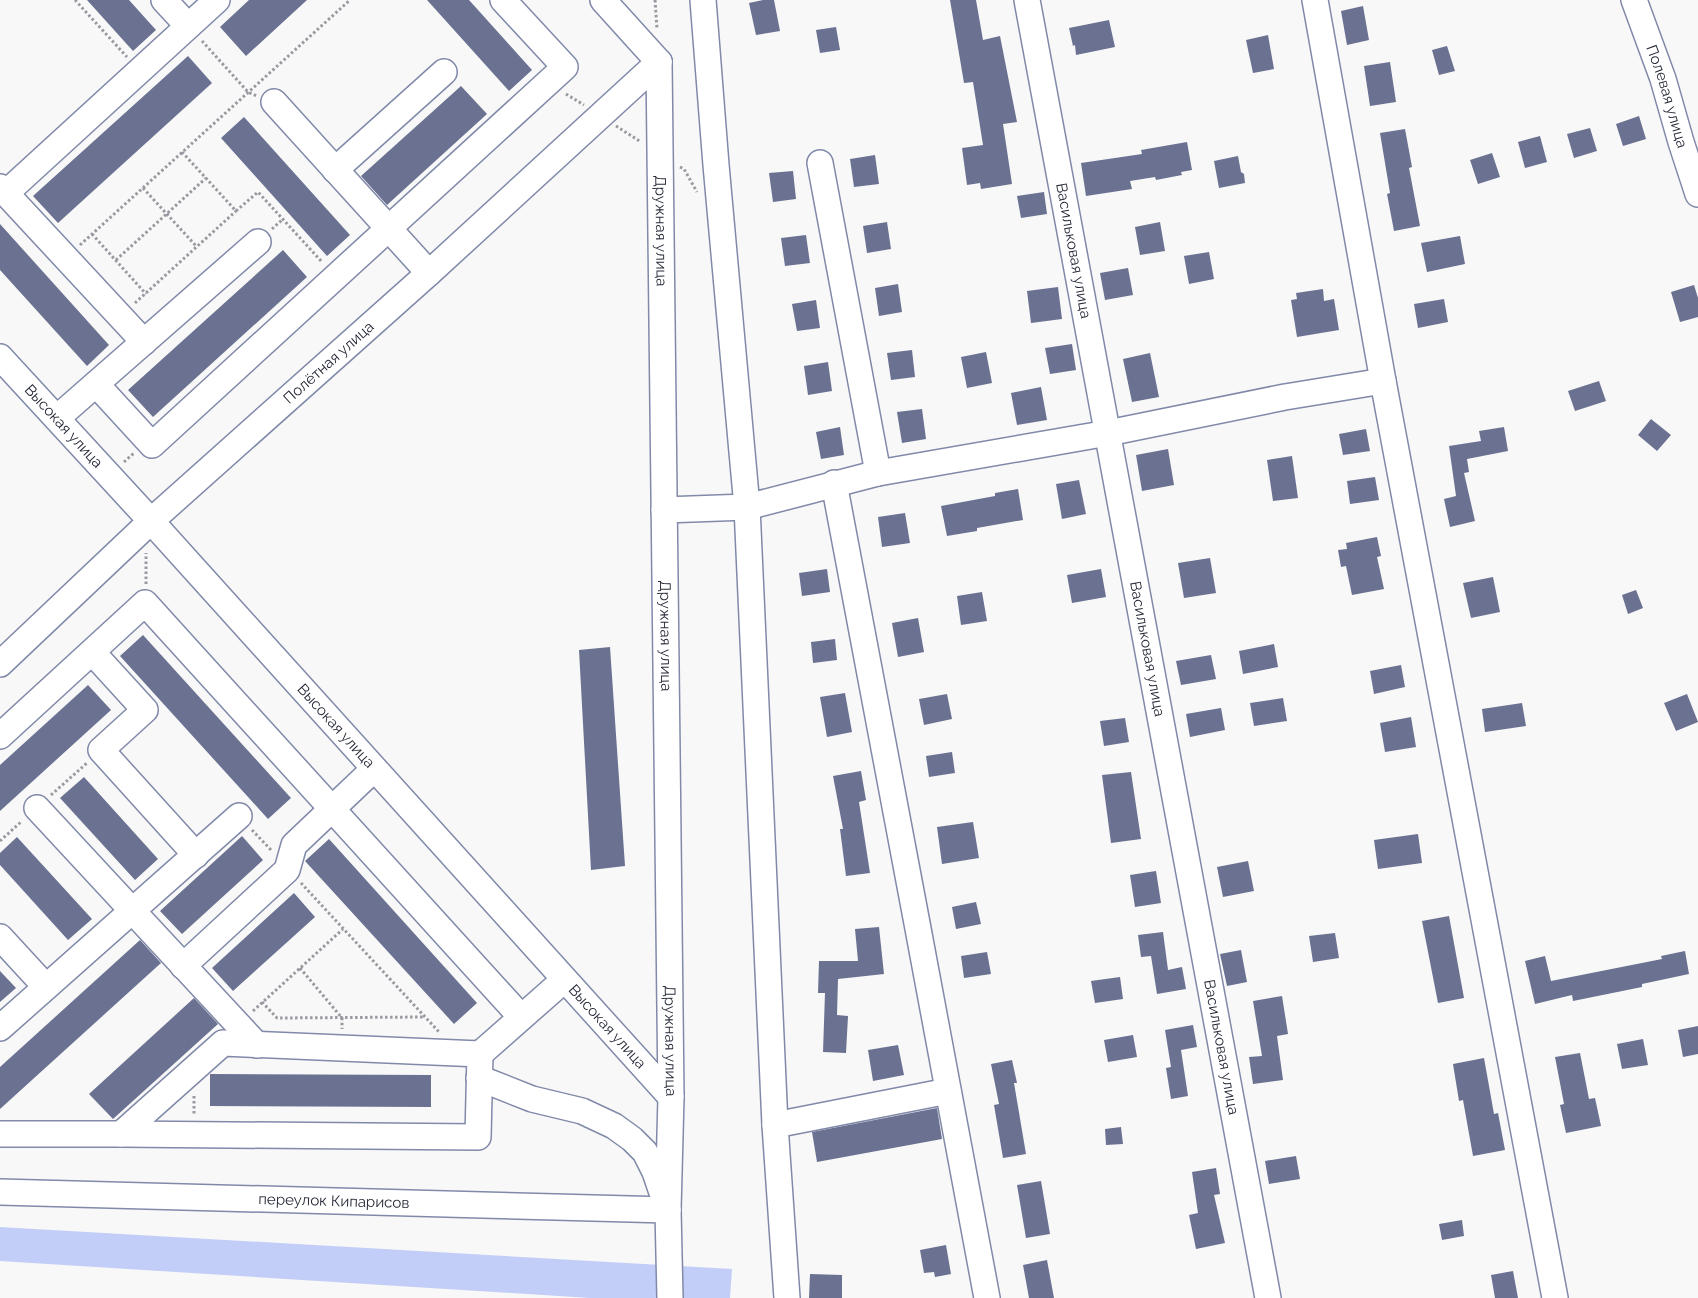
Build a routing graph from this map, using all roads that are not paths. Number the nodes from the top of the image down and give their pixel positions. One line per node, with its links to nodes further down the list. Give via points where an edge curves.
1 (164, 0): 9 (street)
2 (217, 0): 9 (street)
3 (503, 0): 17 (street, via 565,67)
4 (603, 0): 10 (street)
5 (703, 0): 28 (street)
6 (1027, 0): 25 (street, Васильковая улица)
7 (1315, 0): 22 (street)
8 (1634, 0): 16 (street, Полевая улица, via 1663,79)
9 (188, 26): 15 (street)
10 (659, 62): 19 (street, Полётная улица); 29 (street, Дружная улица)
11 (444, 72): 14 (street)
12 (274, 102): 14 (street)
13 (820, 163): 26 (street)
14 (335, 170): 17 (street)
15 (3, 190): 20 (street)
16 (1698, 194)
17 (388, 229): 19 (street); 23 (street, via 152,445)
18 (258, 242): 20 (street)
19 (429, 273): 30 (street, Полётная улица)
20 (144, 342): 23 (street)
21 (0, 357): 24 (street, Высокая улица)
22 (1383, 381): 25 (street); 59 (street)
23 (96, 384): 24 (street)
24 (57, 418): 30 (street, Высокая улица)
25 (1108, 433): 26 (street); 58 (street, Васильковая улица)
26 (878, 473): 27 (street)
27 (834, 483): 28 (street); 48 (street)
28 (748, 507): 29 (street); 50 (street)
29 (664, 510): 49 (street, Дружная улица)
30 (151, 521): 32 (street, Полётная улица); 34 (street, Высокая улица)
31 (93, 652): 33 (street); 35 (street, via 146,603); 38 (street, via 145,710 101,750)
32 (0, 664)
33 (0, 736)
34 (374, 769): 35 (street); 42 (street, Высокая улица)
35 (332, 807): 41 (street, via 294,844 288,869); 44 (street)
36 (37, 808): 39 (street)
37 (239, 816): 38 (street)
38 (196, 855): 39 (street)
39 (132, 911): 41 (street); 43 (street)
40 (0, 936): 43 (street)
41 (182, 966): 46 (street)
42 (564, 980): 44 (street); 49 (street, Высокая улица)
43 (46, 987): 45 (street)
44 (521, 1017): 47 (street)
45 (0, 1028)
46 (257, 1044): 47 (street, via 342,1048); 52 (street, via 223,1043)
47 (473, 1062): 52 (street, via 478,1137); 54 (street, via 532,1099 582,1111 632,1138 645,1152 655,1172)
48 (948, 1091): 50 (street); 57 (street)
49 (671, 1096): 54 (street, Дружная улица)
50 (775, 1125): 56 (street)
51 (0, 1134): 52 (street)
52 (121, 1134)
53 (0, 1192): 54 (street, переулок Кипарисов)
54 (668, 1210): 55 (street)
55 (670, 1298)
56 (786, 1298)
57 (986, 1298)
58 (1268, 1298)
59 (1555, 1298)

